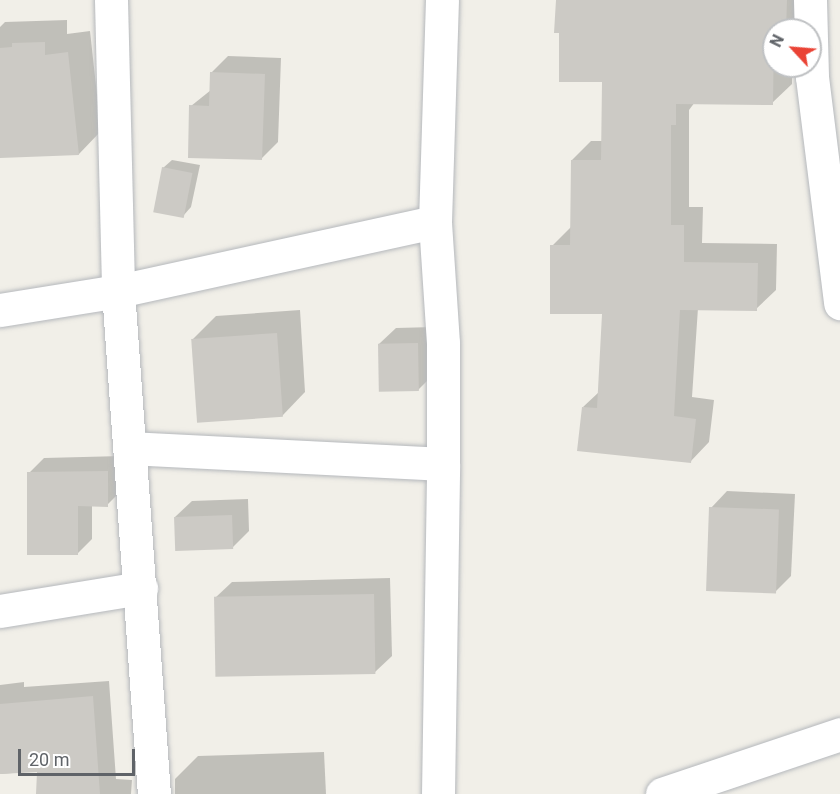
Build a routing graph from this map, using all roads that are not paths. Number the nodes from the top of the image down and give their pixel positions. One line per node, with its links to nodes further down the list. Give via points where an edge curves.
1 (111, 0): 5 (street)
2 (442, 0): 4 (street)
3 (810, 0): 6 (street, via 812,77)
4 (435, 222): 5 (street); 9 (street, via 443,343)
5 (118, 291): 7 (street); 8 (street)
6 (840, 303)
7 (0, 310)
8 (130, 448): 9 (street); 10 (street)
9 (444, 464): 14 (street)
10 (141, 588): 11 (street); 13 (street)
11 (0, 611)
12 (840, 734): 15 (street)
13 (154, 794)
14 (438, 794)
15 (662, 794)

